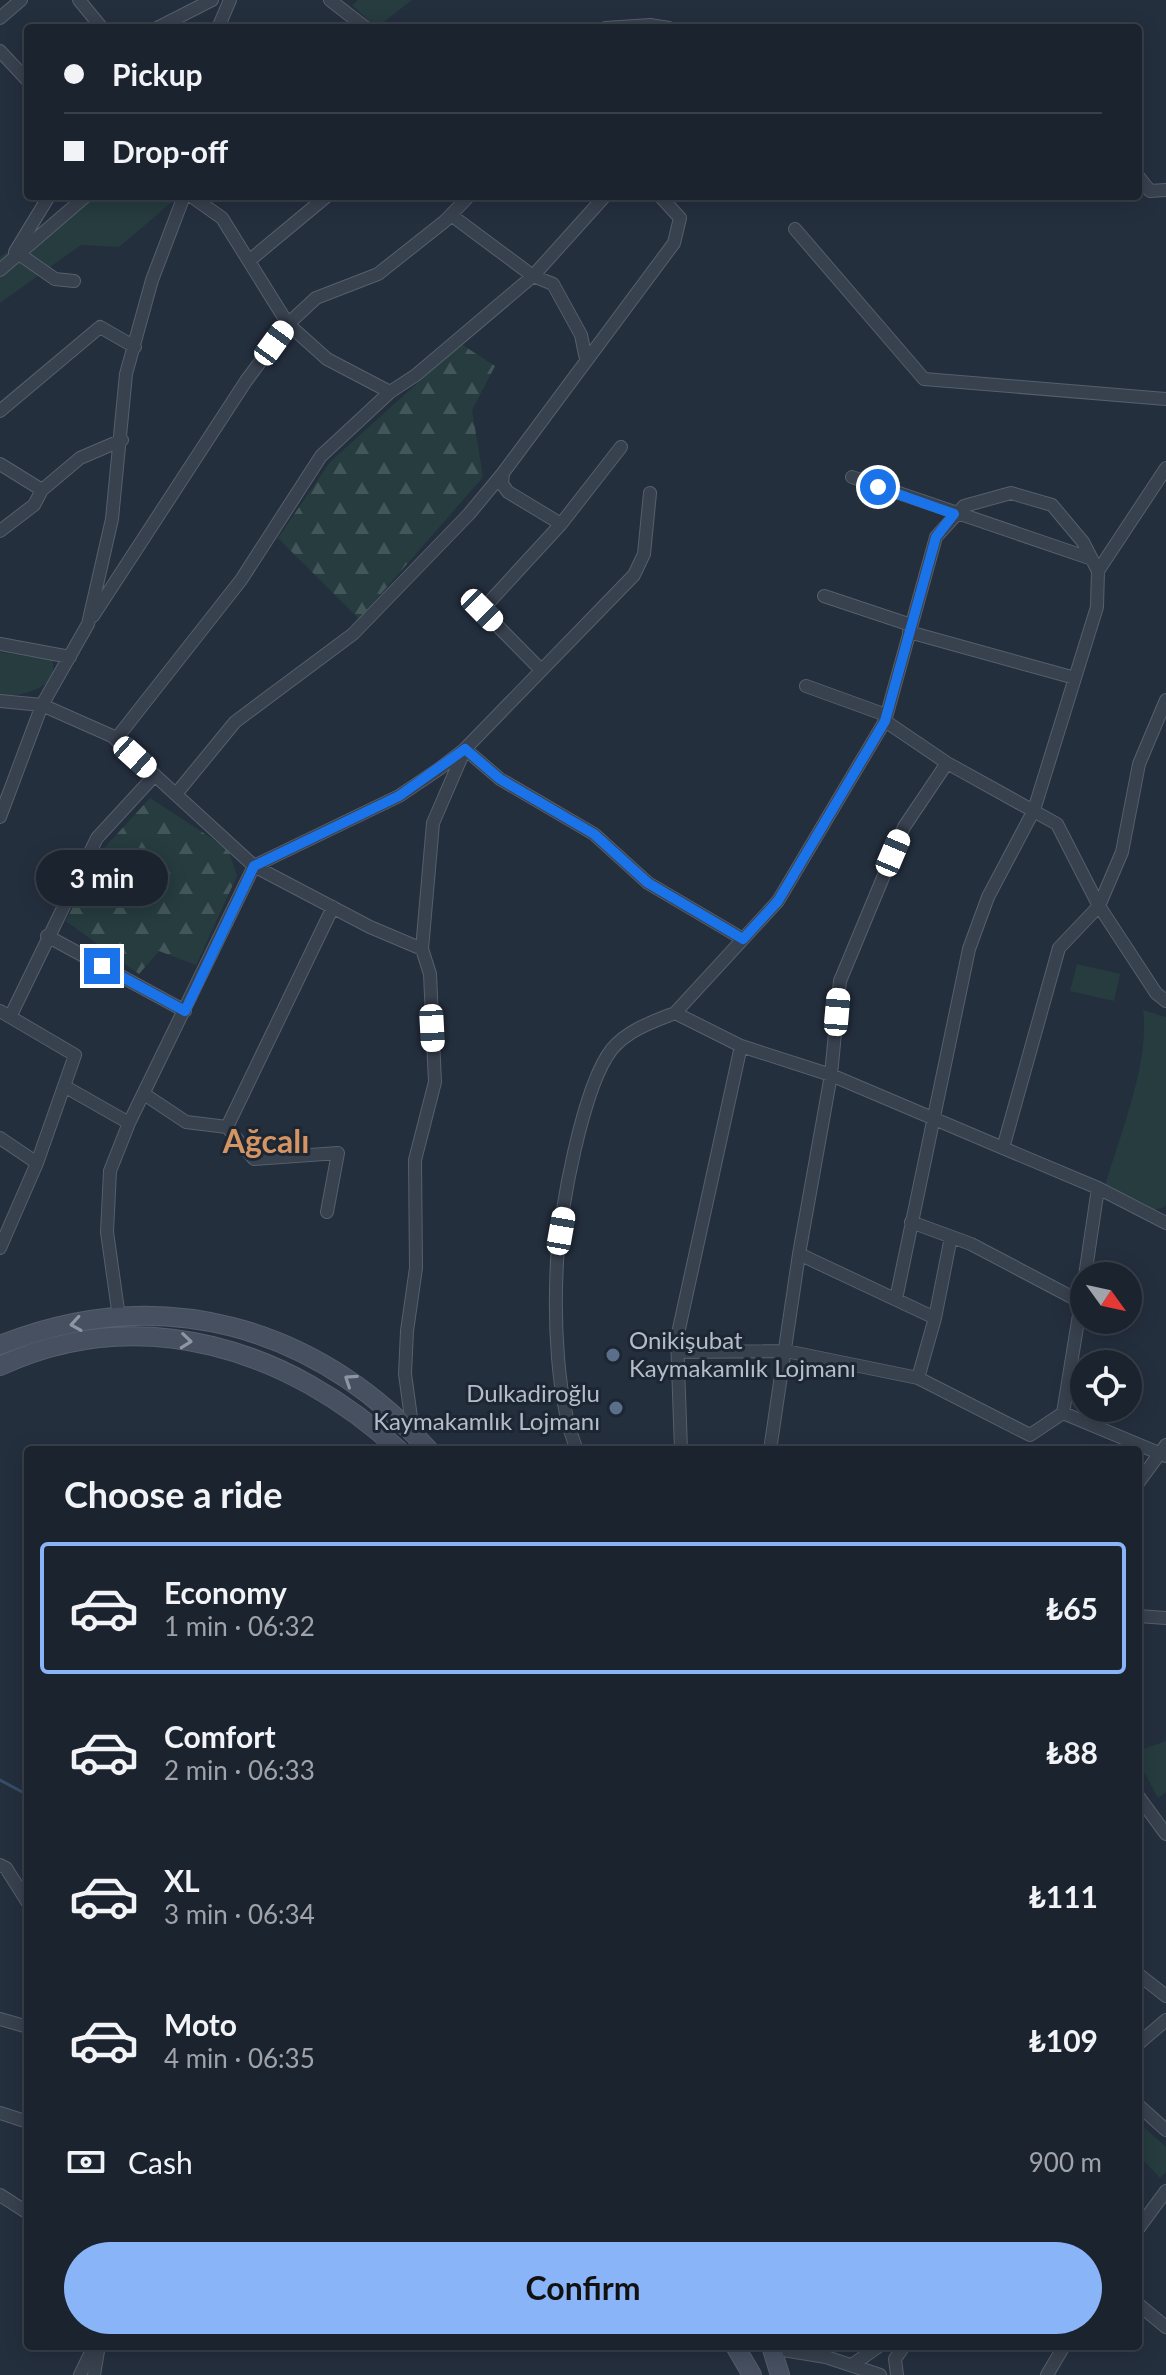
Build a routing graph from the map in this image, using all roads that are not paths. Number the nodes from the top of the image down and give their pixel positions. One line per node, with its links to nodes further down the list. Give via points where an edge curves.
1 (21, 0): 6 (street)
2 (79, 0): 7 (street)
3 (212, 0): 8 (street)
4 (230, 0): 9 (street)
5 (336, 1): 10 (street)
6 (0, 18)
7 (99, 24)
8 (165, 24)
9 (220, 24)
10 (362, 24)
11 (0, 51): 12 (street)
12 (24, 77)
13 (1142, 181): 14 (street, via 1150,191)
14 (1166, 190)
15 (46, 200): 27 (street)
16 (81, 200): 25 (street)
17 (191, 200): 31 (street, via 152,280)
18 (196, 200): 26 (street, via 222,218)
19 (322, 200): 26 (street)
20 (465, 200): 23 (street)
21 (601, 200): 28 (street)
22 (664, 200): 32 (street, via 680,218 674,243)
23 (451, 215): 28 (street); 30 (street, via 378,274 316,298)
24 (795, 229): 34 (street, via 924,379)
25 (19, 254): 27 (street); 29 (street, via 55,279)
26 (250, 260): 30 (street)
27 (2, 264)
28 (533, 276): 32 (street, via 553,284 581,335); 33 (street)
29 (74, 281)
30 (288, 324): 33 (street, via 327,359); 49 (street)
31 (135, 347): 35 (street, via 100,327); 36 (street, via 126,374)
32 (586, 359): 40 (street)
33 (390, 392): 60 (street, via 321,456 241,580)
34 (1166, 399)
35 (0, 411)
36 (122, 440): 42 (street, via 80,458); 49 (street, via 112,519)
37 (621, 447): 45 (street)
38 (0, 464): 42 (street)
39 (1166, 468): 47 (street)
40 (503, 473): 45 (street, via 508,492); 64 (street, via 353,634 235,722)
41 (852, 477): 44 (street)
42 (42, 490): 46 (street, via 34,505)
43 (650, 493): 53 (street, via 644,554 634,575)
44 (954, 514): 47 (street); 47 (street, via 964,506 1011,493 1052,505); 50 (street, via 936,537)
45 (561, 524): 53 (street, via 482,610)
46 (0, 531)
47 (1095, 565): 54 (street, via 1097,607)
48 (824, 596): 50 (street)
49 (88, 624): 52 (street)
50 (910, 629): 54 (street); 59 (street)
51 (0, 644): 52 (street)
52 (70, 657): 58 (street)
53 (541, 670): 61 (street)
54 (1075, 678): 65 (street)
55 (806, 686): 59 (street)
56 (1166, 700): 68 (street, via 1139,764 1122,852)
57 (0, 701): 58 (street)
58 (42, 705): 60 (street); 66 (street)
59 (886, 718): 62 (street); 71 (street, via 778,901)
60 (116, 739): 63 (street)
61 (465, 749): 67 (street, via 399,796); 71 (street, via 500,779 594,834 648,883); 72 (street, via 433,823)
62 (947, 763): 65 (street); 78 (street, via 904,827 840,981)
63 (155, 775): 64 (street); 70 (street, via 97,838)
64 (176, 794): 67 (street)
65 (1034, 810): 68 (street, via 1057,824); 81 (street, via 988,897 969,949)
66 (0, 817)
67 (254, 866): 69 (street); 74 (street)
68 (1099, 906): 73 (street); 85 (street, via 1059,948)
69 (333, 907): 72 (street); 83 (street)
70 (47, 936): 74 (street); 75 (street)
71 (743, 939): 76 (street)
72 (422, 949): 106 (street, via 430,974 435,1082 415,1160 416,1268 405,1374)
73 (1166, 1001)
74 (185, 1011): 80 (street)
75 (6, 1013): 79 (street, via 75,1055)
76 (675, 1013): 77 (street); 110 (street, via 637,1027 612,1050 593,1084 576,1144 557,1260 565,1404)
77 (741, 1046): 78 (street); 102 (street)
78 (831, 1075): 81 (street); 93 (street)
79 (64, 1086): 82 (street); 86 (street)
80 (144, 1094): 82 (street); 83 (street, via 186,1122)
81 (931, 1118): 85 (street); 89 (street)
82 (129, 1123): 97 (street, via 110,1171 107,1232)
83 (227, 1127): 88 (street, via 254,1159 338,1153)
84 (0, 1138): 86 (street)
85 (1003, 1148): 87 (street)
86 (37, 1163): 92 (street)
87 (1098, 1188): 90 (street); 94 (street)
88 (327, 1212)
89 (911, 1222): 91 (street); 96 (street)
90 (1166, 1223)
91 (951, 1237): 95 (street); 98 (street)
92 (0, 1248)
93 (799, 1254): 96 (street); 101 (street)
94 (1087, 1262)
95 (1070, 1296)
96 (896, 1299): 98 (street)
97 (119, 1317): 100 (main road, one-way to 100, via 35,1331); 106 (main road, one-way to 97, via 352,1381 274,1338 187,1319)
98 (935, 1318): 104 (street)
99 (1076, 1334): 105 (street)
100 (0, 1345)
101 (786, 1351): 102 (street); 104 (street); 112 (street)
102 (678, 1352): 111 (street)
103 (0, 1366): 108 (main road, one-way to 108, via 91,1340 145,1336 204,1343 254,1356 305,1379)
104 (918, 1378): 107 (street)
105 (1063, 1413): 107 (street); 114 (street)
106 (413, 1432): 109 (main road)
107 (1030, 1435): 113 (street)
108 (394, 1446)
109 (425, 1446)
110 (576, 1446)
111 (681, 1446)
112 (771, 1446)
113 (1030, 1446)
114 (1164, 1452): 115 (street)
115 (1142, 1478)
116 (1142, 1616): 117 (street)
117 (1166, 1618)
118 (1142, 1800): 119 (street)
119 (1161, 1817): 120 (street)
120 (1166, 1834)
121 (3, 1866): 122 (street); 123 (street)
122 (0, 1885)
123 (24, 1897)
124 (1142, 1977): 125 (street)
125 (1166, 1996)
126 (0, 2019): 128 (street)
127 (1166, 2020): 129 (street)
128 (24, 2026)
129 (1142, 2041)
130 (1142, 2109): 133 (street)
131 (0, 2113): 132 (street)
132 (24, 2121)
133 (1166, 2130)
134 (1166, 2191): 137 (street)
135 (0, 2195): 136 (street)
136 (24, 2210)
137 (1142, 2224)
138 (1144, 2308): 139 (street)
139 (1166, 2324)
140 (94, 2350): 151 (street)
141 (98, 2350): 152 (street)
142 (737, 2350): 153 (main road)
143 (769, 2350): 154 (main road)
144 (782, 2350): 150 (street)
145 (873, 2350): 150 (street)
146 (892, 2350): 149 (street)
147 (901, 2350): 149 (street)
148 (1062, 2350): 157 (street)
149 (895, 2359): 156 (street)
150 (852, 2365): 155 (street)
151 (80, 2375)
152 (94, 2375)
153 (752, 2375)
154 (780, 2375)
155 (880, 2375)
156 (897, 2375)
157 (1047, 2375)

